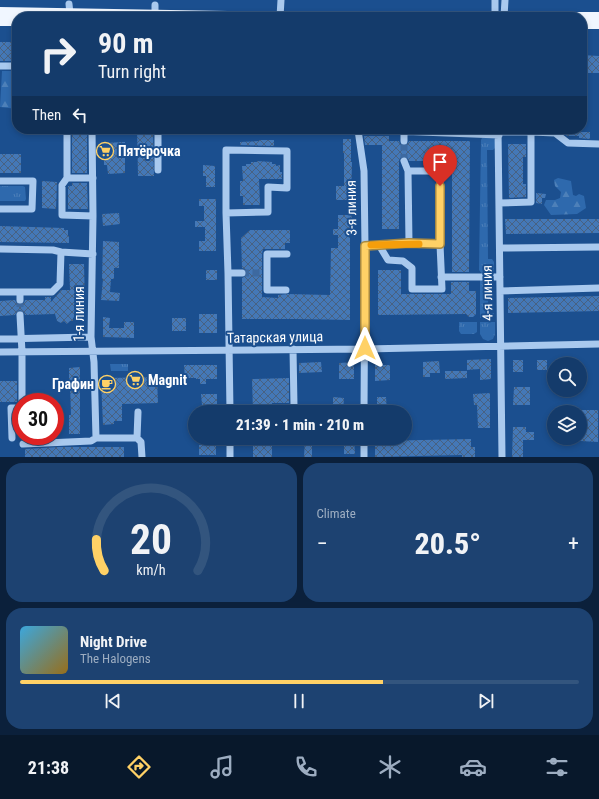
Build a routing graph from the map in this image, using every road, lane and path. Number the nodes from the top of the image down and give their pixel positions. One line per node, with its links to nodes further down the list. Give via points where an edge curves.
1 (281, 0): 6 (street)
2 (495, 0): 7 (street)
3 (505, 0): 8 (street)
4 (0, 12): 5 (main road, via 70,9)
5 (191, 12)
6 (280, 12)
7 (499, 12)
8 (501, 12)
9 (587, 16): 10 (main road)
10 (599, 17)
11 (0, 21): 12 (main road)
12 (12, 21)
13 (587, 24): 14 (main road)
14 (599, 24)
15 (0, 66): 16 (street)
16 (12, 66)
17 (66, 134): 30 (street)
18 (92, 134): 31 (street, 1-я линия)
19 (158, 134): 28 (street)
20 (359, 134): 40 (street, 3-я линия, via 364,171)
21 (404, 134): 25 (street)
22 (499, 134): 33 (street, 4-я линия)
23 (531, 134): 33 (street, via 530,202)
24 (557, 134): 26 (street, via 568,143)
25 (404, 141)
26 (599, 144)
27 (404, 161): 29 (street)
28 (158, 170)
29 (408, 171): 37 (street); 38 (street, via 440,171)
30 (67, 178): 31 (street); 36 (street, via 62,185 62,215)
31 (93, 178): 36 (street, 1-я линия)
32 (0, 181): 34 (street, via 33,181 32,209)
33 (499, 204): 42 (street, 4-я линия)
34 (0, 209)
35 (226, 213): 35 (street, via 226,150 287,151 287,188 268,187 268,212); 47 (street)
36 (93, 216): 45 (street, 1-я линия)
37 (409, 243): 38 (street); 39 (street)
38 (440, 244): 49 (street)
39 (379, 245): 40 (street); 49 (street, via 388,260 403,261 412,268 412,289 442,289)
40 (365, 246): 63 (street, 3-я линия)
41 (599, 247): 42 (street)
42 (500, 248): 50 (street, 4-я линия)
43 (0, 249): 44 (street)
44 (60, 252): 45 (street); 55 (street, via 60,284 52,292)
45 (93, 254): 58 (street, 1-я линия)
46 (287, 254): 52 (street, via 267,254 264,273 267,290)
47 (228, 273): 48 (street); 64 (street)
48 (242, 273)
49 (441, 277): 50 (street)
50 (500, 277): 53 (street, 4-я линия)
51 (599, 288): 53 (street)
52 (286, 290)
53 (500, 291): 62 (street, 4-я линия)
54 (0, 292): 55 (street)
55 (20, 292): 56 (street)
56 (20, 300)
57 (20, 315): 59 (street)
58 (91, 337): 59 (street); 68 (street, 1-я линия)
59 (22, 338): 60 (street); 67 (street)
60 (0, 339)
61 (599, 344): 62 (street, Татарская улица)
62 (501, 346): 63 (street, Татарская улица); 84 (street, 4-я линия)
63 (365, 348): 65 (street, Татарская улица); 72 (street, 3-я линия)
64 (229, 350): 65 (street, Татарская улица); 68 (street, Татарская улица); 70 (street)
65 (292, 350): 71 (street)
66 (0, 352): 67 (street, Татарская улица)
67 (22, 352): 68 (street, Татарская улица); 69 (street)
68 (93, 352): 76 (street, 1-я линия)
69 (22, 393)
70 (230, 405)
71 (294, 405)
72 (364, 405)
73 (12, 408): 75 (street)
74 (138, 412): 77 (street)
75 (12, 438)
76 (96, 438): 77 (street); 78 (street, via 91,441)
77 (137, 438): 81 (street, via 141,442)
78 (64, 442)
79 (230, 445): 82 (street)
80 (364, 445): 83 (street)
81 (142, 457)
82 (230, 457)
83 (364, 457)
84 (502, 457)

